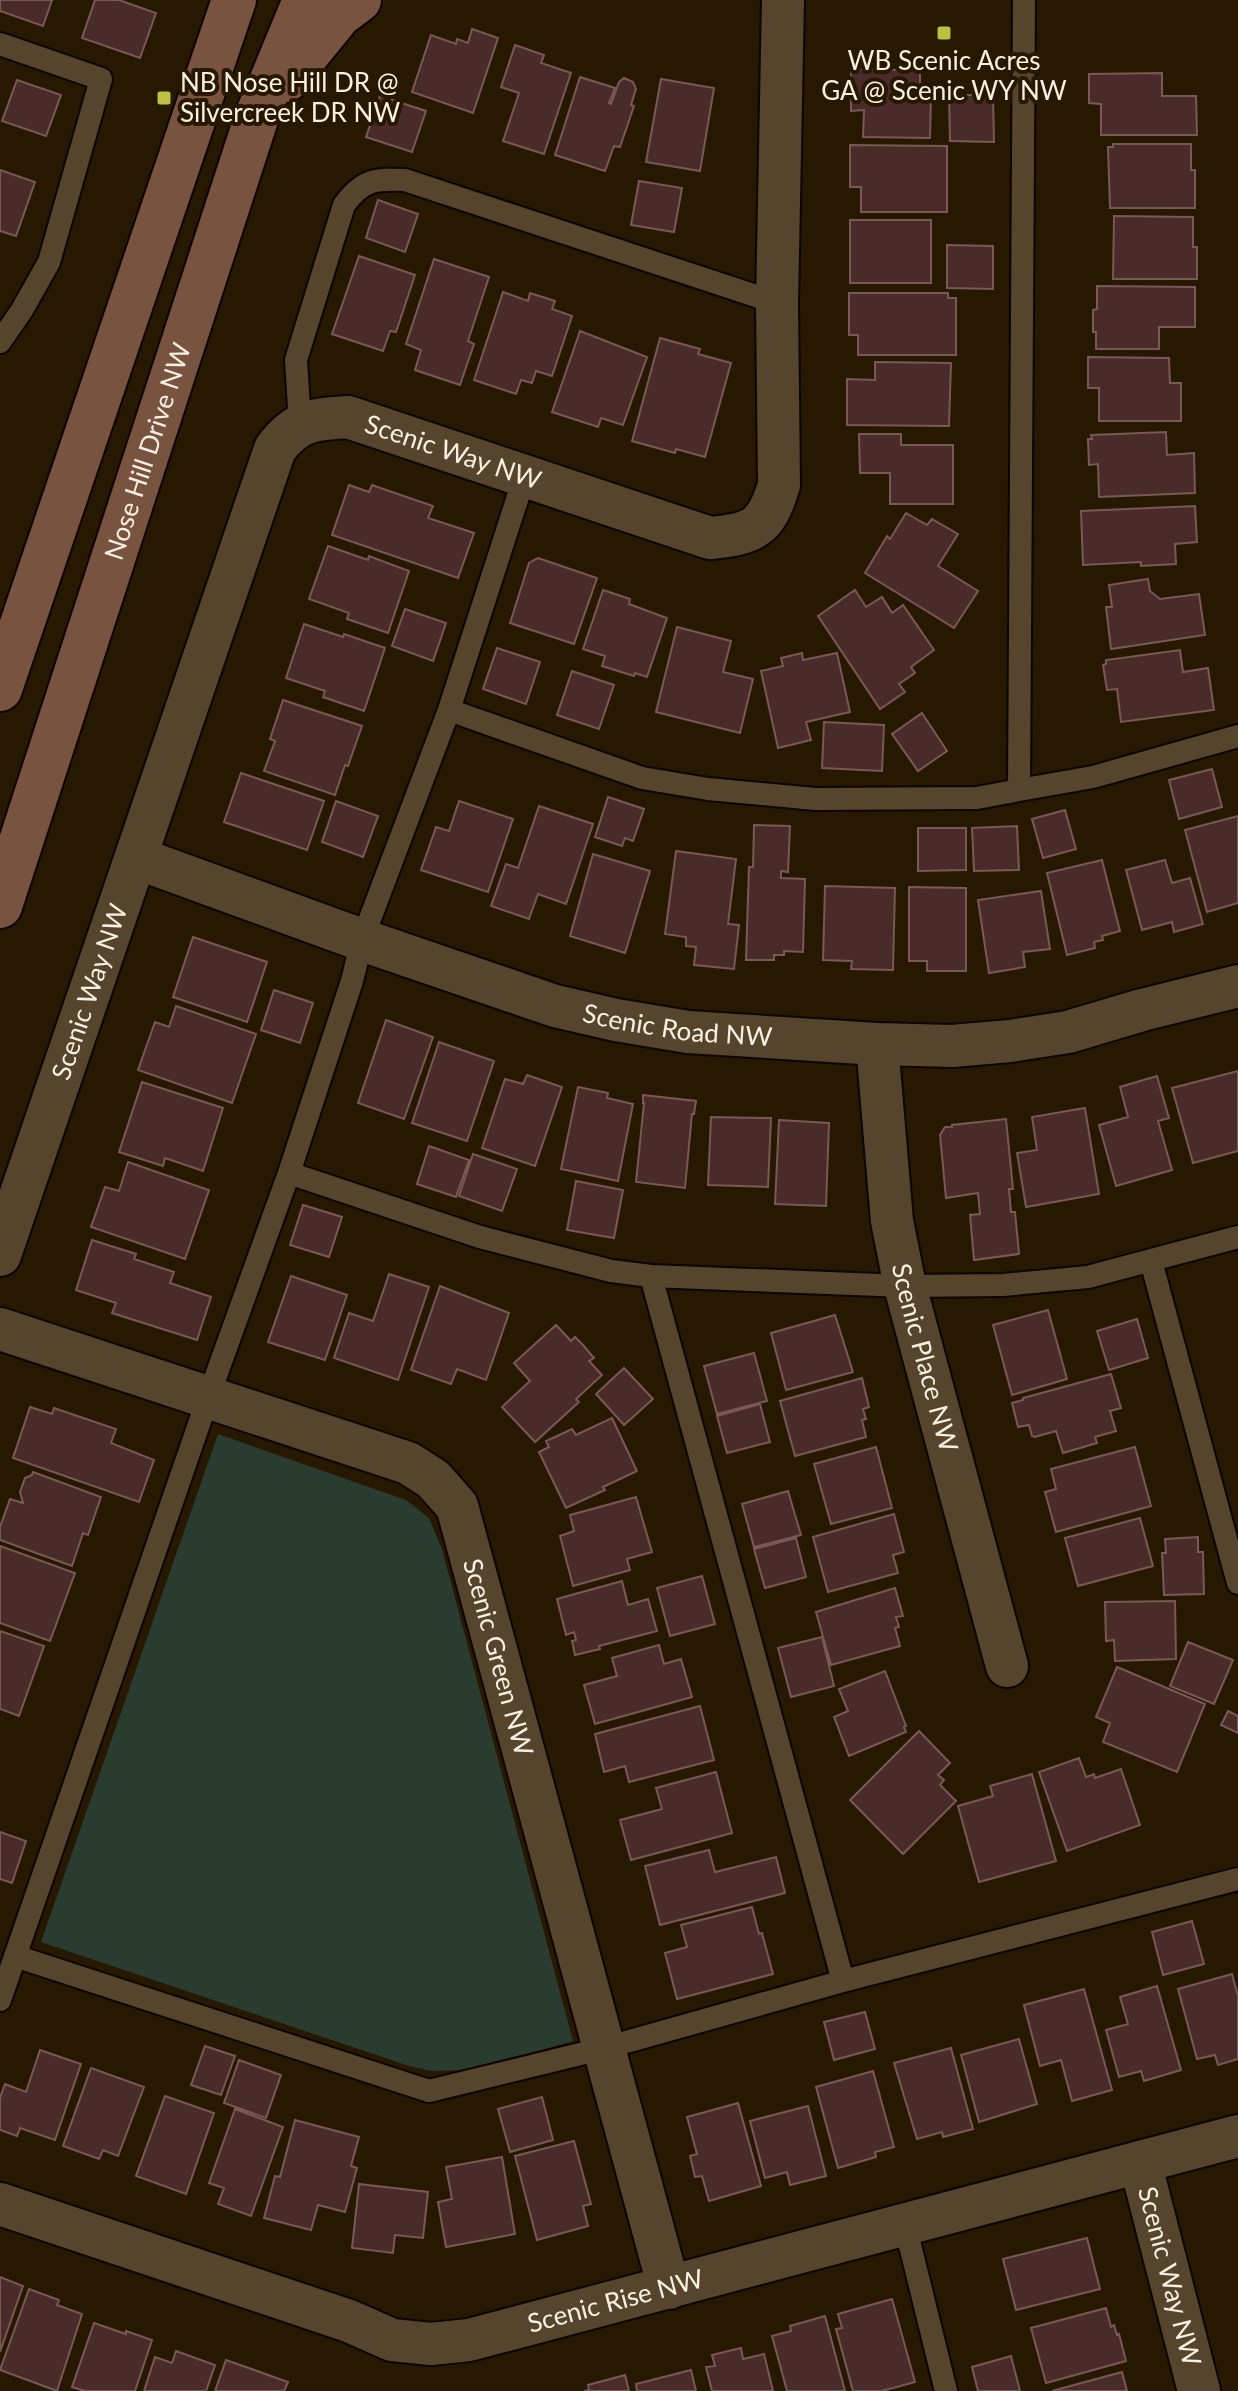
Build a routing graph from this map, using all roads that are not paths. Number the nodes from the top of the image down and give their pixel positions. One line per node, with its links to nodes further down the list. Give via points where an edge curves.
1 (234, 0): 12 (main road)
2 (305, 0): 7 (main road, Nose Hill Drive NW)
3 (359, 0): 7 (main road, via 339,15)
4 (783, 0): 8 (street, Scenic Way NW)
5 (1024, 0): 15 (lane)
6 (0, 44): 9 (lane, via 101,79 49,262)
7 (257, 116): 17 (main road, Nose Hill Drive NW)
8 (777, 303): 10 (lane, via 405,180 375,179 344,205 296,360); 11 (street, Scenic Way NW, via 779,485 772,509 758,526 735,536 710,538)
9 (0, 342)
10 (300, 424): 11 (street, Scenic Way NW, via 348,417); 16 (street, Scenic Way NW, via 275,449)
11 (525, 475): 13 (lane)
12 (0, 689)
13 (449, 710): 15 (lane, via 642,778 708,789 815,799 977,798); 18 (lane)
14 (1238, 736): 15 (lane, via 1093,777)
15 (1019, 790)
16 (137, 858): 18 (street, Scenic Road NW); 23 (street, Scenic Way NW)
17 (0, 906)
18 (362, 940): 20 (street, Scenic Road NW, via 555,1006 616,1020 688,1032); 21 (lane)
19 (1238, 986): 20 (street, Scenic Road NW, via 1068,1032 952,1046)
20 (877, 1044): 26 (street, Scenic Place NW, via 892,1221)
21 (289, 1173): 25 (lane, via 480,1237 611,1271); 28 (lane)
22 (1238, 1237): 24 (lane)
23 (0, 1255)
24 (1151, 1261): 26 (lane, via 1088,1277); 29 (lane)
25 (651, 1276): 26 (lane); 33 (lane)
26 (905, 1286): 30 (street, Scenic Place NW)
27 (0, 1329): 28 (street, Scenic Green NW)
28 (208, 1398): 32 (lane); 35 (street, Scenic Green NW, via 408,1463 433,1479 457,1506)
29 (1238, 1583)
30 (1007, 1666)
31 (1238, 1879): 33 (lane)
32 (15, 1956): 34 (lane); 35 (lane, via 429,2091)
33 (843, 1981): 35 (lane)
34 (0, 2000)
35 (605, 2048): 40 (street, Scenic Green NW)
36 (1238, 2136): 37 (street, Scenic Rise NW)
37 (1140, 2162): 39 (street, Scenic Rise NW); 42 (street, Scenic Way NW)
38 (0, 2204): 40 (street, Scenic Rise NW, via 392,2340 469,2340)
39 (905, 2225): 40 (street, Scenic Rise NW); 41 (lane)
40 (669, 2288)
41 (946, 2391)
42 (1199, 2391)

